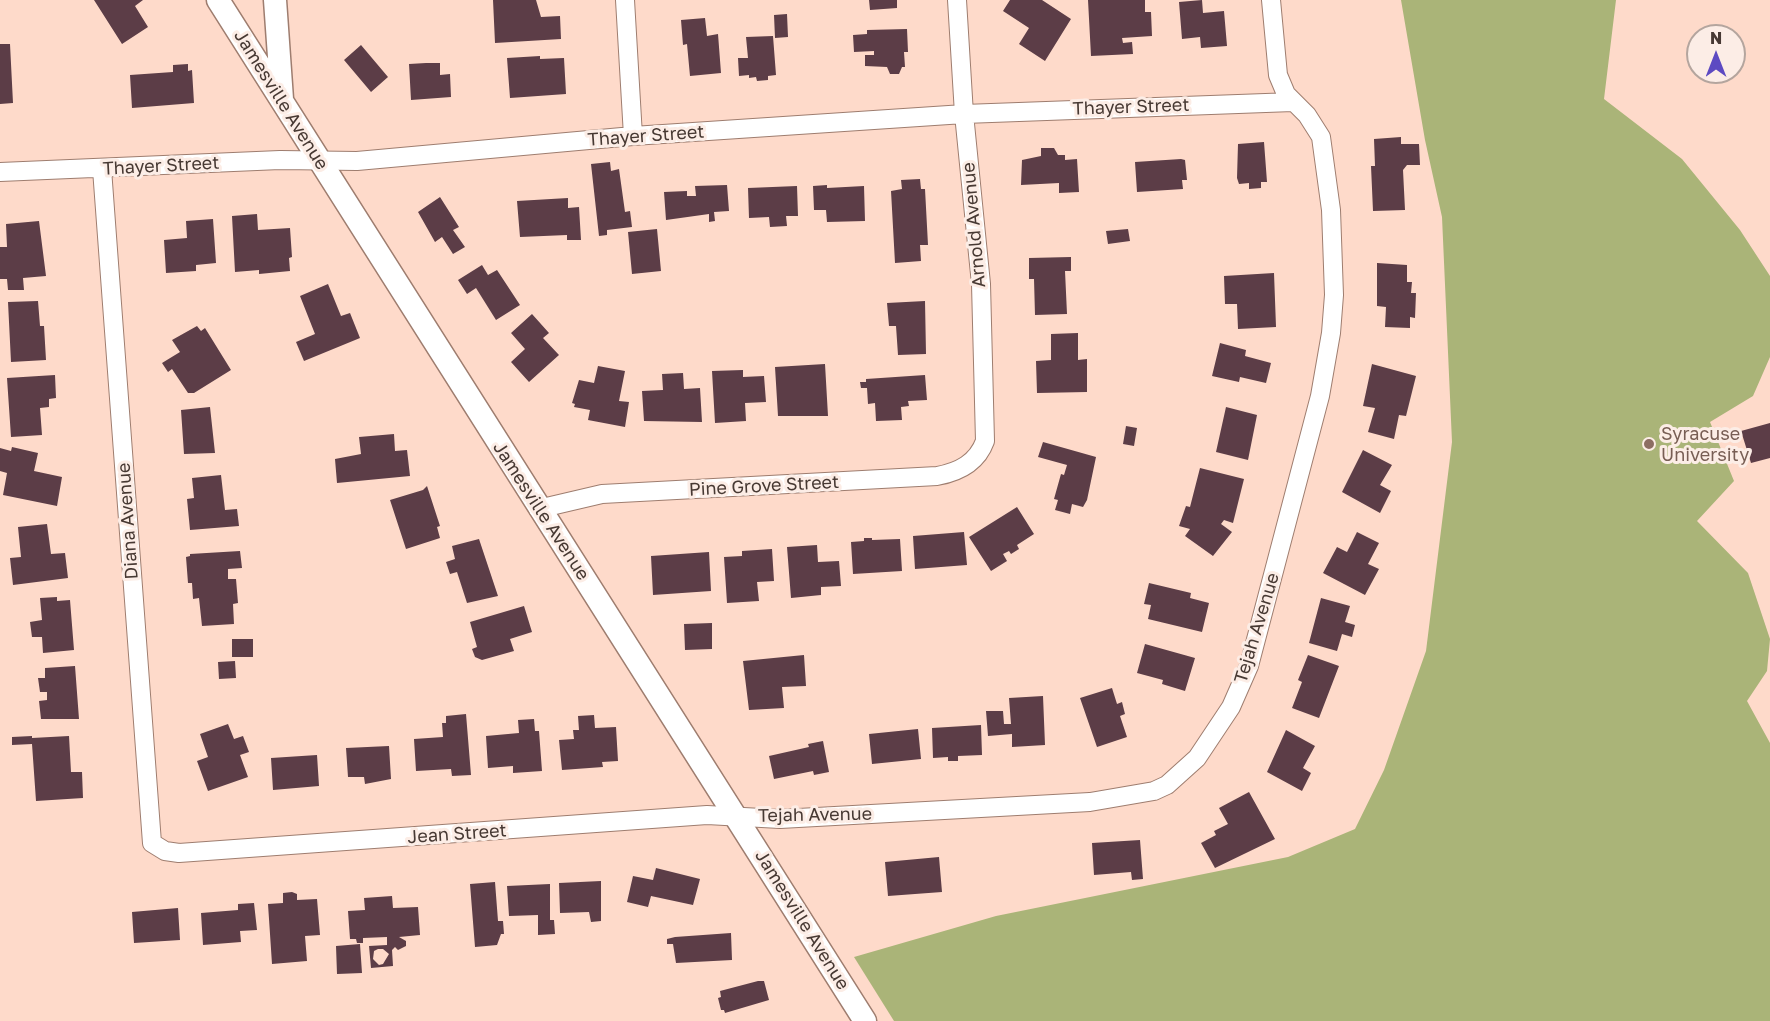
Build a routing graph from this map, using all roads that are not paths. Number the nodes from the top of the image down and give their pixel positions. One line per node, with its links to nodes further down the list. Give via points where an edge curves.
1 (218, 0): 6 (street, Jamesville Avenue)
2 (275, 0): 6 (street)
3 (625, 0): 9 (street)
4 (957, 0): 8 (street, Arnold Avenue)
5 (1271, 0): 7 (street, Tejah Avenue, via 1278,75)
6 (282, 100): 10 (street, Jamesville Avenue)
7 (1293, 102): 8 (street, Thayer Street); 15 (street, Tejah Avenue, via 1321,137 1331,210 1331,333 1320,396 1250,666 1231,707 1197,758 1167,785 1154,791 1090,802 780,819)
8 (964, 114): 9 (street, Thayer Street); 13 (street, Arnold Avenue, via 981,284 985,441)
9 (633, 136): 10 (street, Thayer Street, via 357,161)
10 (318, 160): 11 (street, Thayer Street); 14 (street, Jamesville Avenue)
11 (102, 169): 12 (street, Thayer Street); 16 (street, Diana Avenue, via 152,843)
12 (0, 172)
13 (982, 450): 14 (street, Pine Grove Street, via 974,461 953,473 937,476 602,494)
14 (538, 509): 15 (street, Jamesville Avenue)
15 (736, 816): 16 (street, Jean Street); 17 (street, Jamesville Avenue)
16 (179, 853)
17 (865, 1021)

